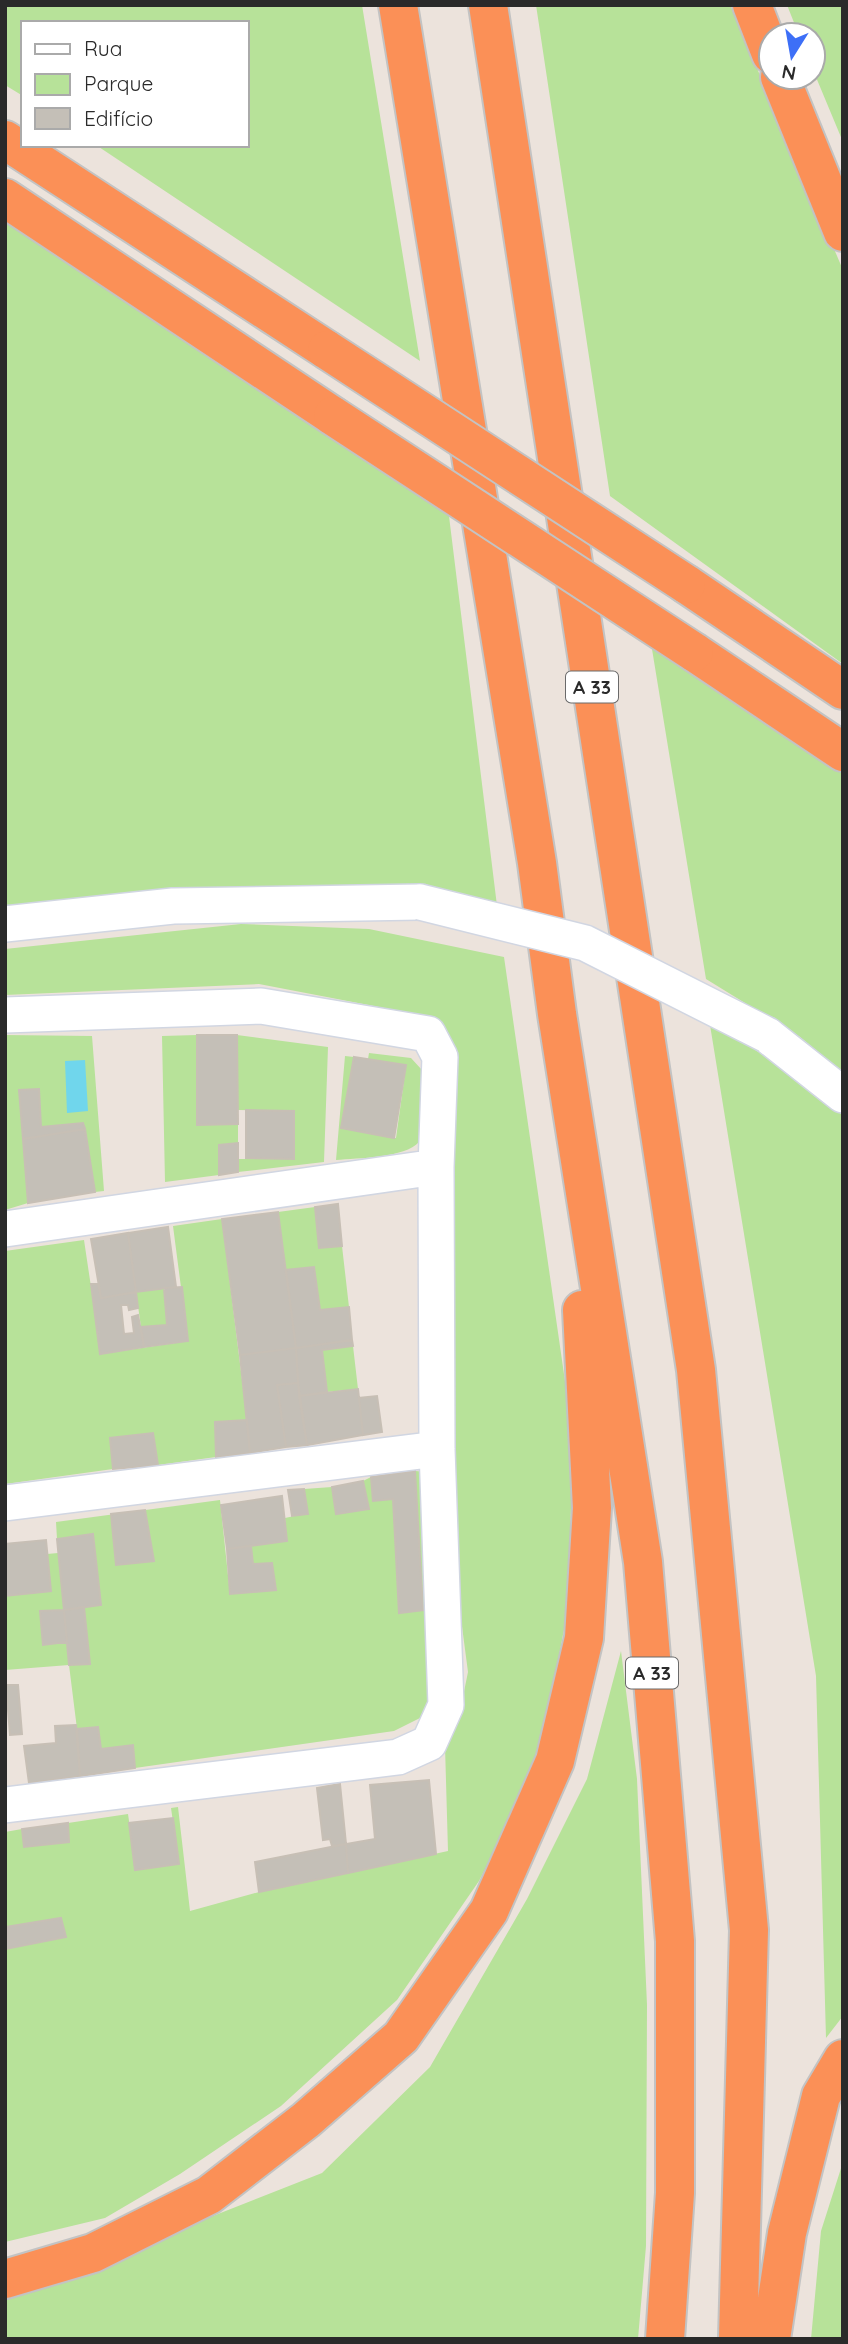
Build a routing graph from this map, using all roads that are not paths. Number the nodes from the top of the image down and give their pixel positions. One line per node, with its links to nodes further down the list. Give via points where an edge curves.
1 (398, 5): 10 (highway, A 33, via 537,863)
2 (488, 5): 21 (highway, A 33, via 695,1370 749,1930)
3 (786, 91): 6 (highway)
4 (5, 139): 7 (highway, bridge)
5 (5, 198): 8 (highway, bridge)
6 (843, 232)
7 (843, 690)
8 (843, 752)
9 (5, 924): 12 (street, bridge, via 173,906 420,902 585,943 767,1035)
10 (557, 1013): 19 (highway, via 549,1073 582,1311 592,1508 583,1638 555,1762 489,1911 401,2037 306,2120 209,2195 93,2253); 20 (highway, A 33, via 643,1562 674,1927 675,2193)
11 (5, 1014): 13 (street, via 261,1006 428,1034 440,1057)
12 (843, 1095)
13 (436, 1167): 14 (street); 15 (street)
14 (5, 1229)
15 (437, 1448): 16 (street); 17 (street, via 446,1705 429,1743 398,1757)
16 (5, 1503)
17 (5, 1805)
18 (843, 2059): 22 (highway, via 821,2096 787,2233)
19 (5, 2278)
20 (665, 2339)
21 (738, 2339)
22 (771, 2339)

